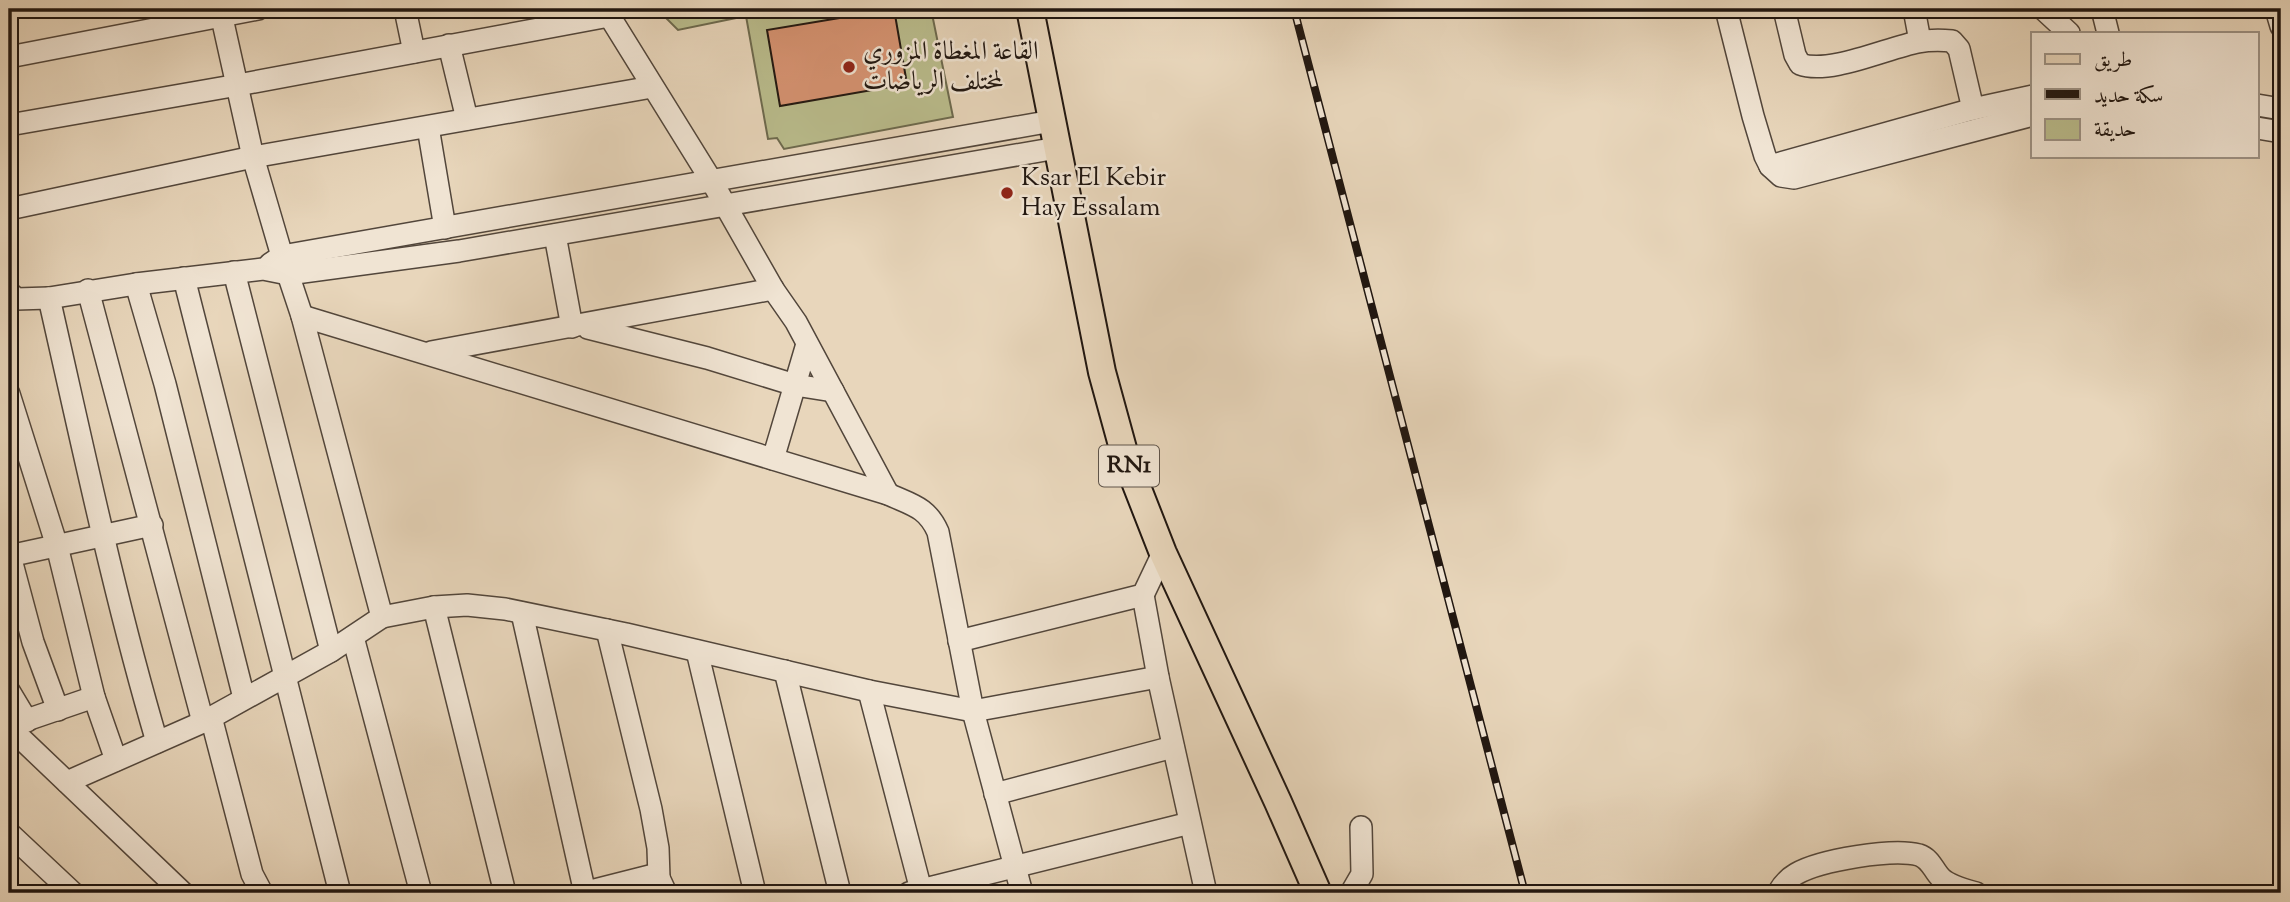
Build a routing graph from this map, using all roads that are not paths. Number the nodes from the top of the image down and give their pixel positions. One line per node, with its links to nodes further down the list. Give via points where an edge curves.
1 (258, 9): 11 (street)
2 (405, 9): 17 (street)
3 (1030, 9): 27 (main road, RN1)
4 (1726, 9): 34 (street)
5 (1784, 9): 15 (street, via 1795,55 1800,64 1812,68)
6 (1914, 9): 15 (street)
7 (2043, 9): 13 (street)
8 (2102, 9): 14 (street)
9 (2276, 9): 12 (street)
10 (607, 12): 16 (street); 20 (street)
11 (221, 13): 18 (street); 19 (street)
12 (2281, 26)
13 (2068, 32)
14 (2108, 32)
15 (1920, 41): 23 (street, via 1952,41 1959,49)
16 (449, 45): 17 (street); 26 (street)
17 (414, 52): 19 (street)
18 (9, 57)
19 (238, 85): 28 (street); 33 (street)
20 (652, 87): 26 (street); 35 (street)
21 (2031, 96): 23 (street)
22 (2258, 105): 24 (street)
23 (1973, 109): 34 (street)
24 (2281, 109)
25 (2031, 116): 34 (street, via 1794,178 1781,176)
26 (467, 119): 29 (street)
27 (1052, 121): 32 (main road, RN1); 35 (street)
28 (9, 125)
29 (428, 127): 33 (street); 38 (street)
30 (2258, 128): 31 (street)
31 (2281, 132)
32 (1057, 148): 36 (street); 60 (main road, RN1, via 1113,416)
33 (253, 156): 37 (street); 40 (street)
34 (1770, 166)
35 (711, 180): 36 (street); 38 (street)
36 (725, 205): 39 (street); 44 (street)
37 (9, 209)
38 (445, 228): 40 (street)
39 (555, 234): 40 (street, via 458,251); 49 (street)
40 (285, 265): 41 (street); 48 (street)
41 (234, 272): 42 (street); 69 (street)
42 (184, 278): 43 (street); 72 (street)
43 (136, 284): 45 (street); 77 (street)
44 (773, 289): 49 (street); 50 (street)
45 (88, 290): 46 (street); 57 (street)
46 (49, 298): 47 (street); 58 (street)
47 (11, 299)
48 (302, 316): 51 (street); 65 (street)
49 (576, 327): 51 (street); 52 (street, via 707,358)
50 (807, 344): 52 (street); 53 (street)
51 (425, 353): 55 (street)
52 (795, 385): 53 (street); 55 (street)
53 (833, 391): 56 (street)
54 (9, 394): 59 (street)
55 (773, 458): 56 (street)
56 (888, 494): 68 (street, via 932,518)
57 (152, 525): 58 (street); 80 (street)
58 (103, 536): 59 (street); 82 (street)
59 (57, 546): 61 (street); 76 (street)
60 (1163, 553): 62 (street); 105 (main road, RN1)
61 (9, 555): 78 (street)
62 (1143, 595): 68 (street); 73 (street)
63 (434, 607): 64 (street, via 467,605); 65 (street); 99 (street)
64 (522, 613): 66 (street); 100 (street)
65 (383, 617): 67 (street)
66 (607, 630): 70 (street); 91 (street, via 651,809)
67 (353, 637): 69 (street); 98 (street)
68 (959, 641): 79 (street)
69 (331, 651): 72 (street)
70 (697, 651): 71 (street); 101 (street)
71 (785, 671): 75 (street); 102 (street)
72 (286, 677): 77 (street); 97 (street)
73 (1158, 677): 79 (street); 83 (street)
74 (9, 691): 81 (street)
75 (869, 691): 79 (street); 93 (street)
76 (94, 697): 78 (street); 84 (street)
77 (244, 698): 80 (street)
78 (58, 710): 81 (street)
79 (972, 711): 86 (street)
80 (207, 719): 82 (street); 96 (street, via 252,874)
81 (15, 724): 85 (street)
82 (157, 742): 84 (street)
83 (1173, 747): 86 (street); 87 (street)
84 (116, 760): 85 (street)
85 (67, 782): 95 (street)
86 (995, 794): 90 (street)
87 (1190, 823): 90 (street); 104 (street)
88 (1361, 827): 106 (street, via 1362,874)
89 (9, 834): 94 (street)
90 (1014, 866): 92 (street); 103 (street)
91 (662, 885): 100 (street, via 642,877)
92 (949, 888): 93 (street)
93 (915, 892)
94 (73, 893)
95 (183, 893)
96 (262, 893)
97 (340, 893)
98 (421, 893)
99 (505, 893)
100 (584, 893)
101 (755, 893)
102 (840, 893)
103 (1022, 893)
104 (1206, 893)
105 (1318, 893)
106 (1351, 893)
107 (1778, 893): 108 (street, via 1795,874 1821,864 1883,854 1923,856 1942,879)
108 (1976, 893)

